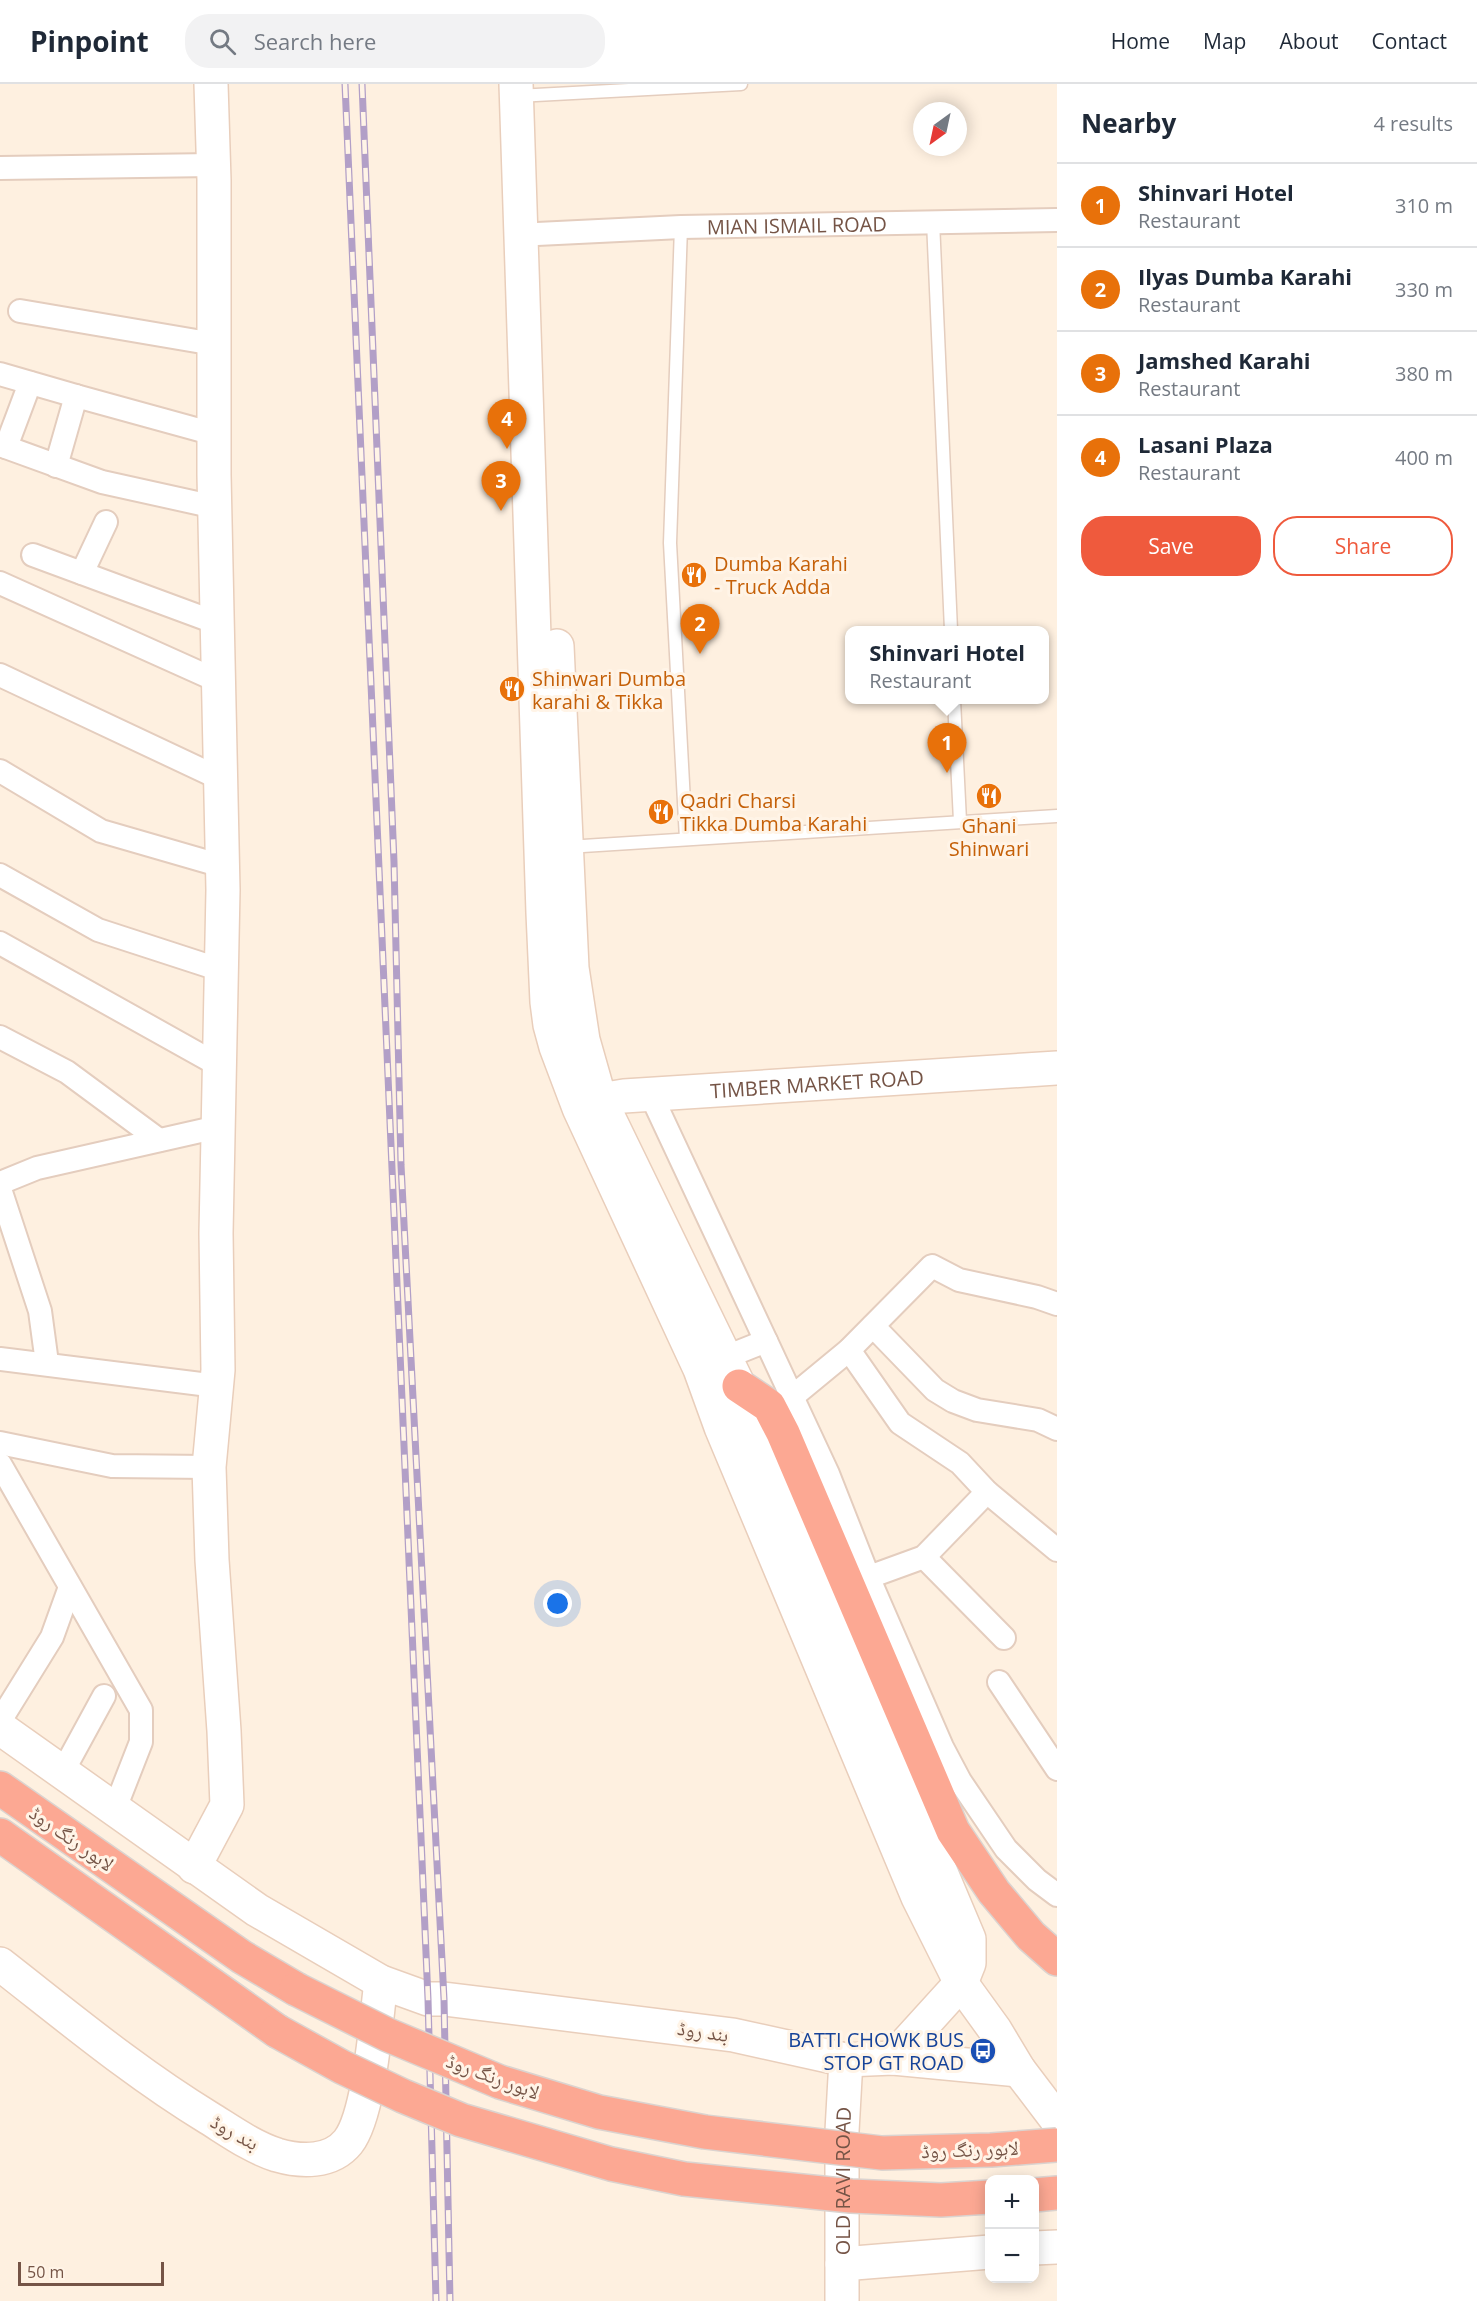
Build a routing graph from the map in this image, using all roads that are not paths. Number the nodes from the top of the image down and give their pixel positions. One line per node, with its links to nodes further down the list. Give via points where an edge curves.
1 (211, 84): 4 (main road)
2 (741, 84): 3 (lane)
3 (524, 90): 9 (main road); 42 (main road, via 547,1002 556,1047)
4 (213, 165): 5 (street); 11 (main road)
5 (0, 168)
6 (1057, 220): 7 (street, MIAN ISMAIL ROAD)
7 (933, 221): 8 (street, MIAN ISMAIL ROAD); 24 (lane)
8 (681, 227): 9 (street, MIAN ISMAIL ROAD); 32 (lane, via 670,543)
9 (537, 234): 33 (main road)
10 (20, 311): 11 (street)
11 (214, 344): 15 (main road)
12 (0, 374): 13 (street)
13 (30, 382): 14 (street); 16 (street)
14 (76, 396): 15 (street); 17 (street)
15 (214, 434): 18 (main road)
16 (3, 446): 17 (street)
17 (56, 466): 18 (street, via 102,482)
18 (215, 507): 23 (main road)
19 (106, 522): 21 (street)
20 (33, 555): 21 (street)
21 (82, 573): 23 (street)
22 (0, 583): 26 (street)
23 (217, 623): 26 (main road)
24 (951, 626)
25 (0, 675): 29 (street)
26 (218, 681): 29 (main road)
27 (954, 704): 31 (lane)
28 (0, 771): 34 (street, via 101,831)
29 (221, 779): 34 (main road)
30 (1057, 816): 31 (lane)
31 (960, 821): 32 (lane)
32 (686, 838): 33 (lane)
33 (567, 847): 42 (main road, via 572,968)
34 (222, 866): 37 (main road)
35 (0, 875): 37 (street, via 98,930)
36 (0, 943): 39 (street)
37 (221, 970): 39 (main road)
38 (0, 1037): 44 (street, via 67,1072)
39 (220, 1066): 43 (main road)
40 (1057, 1068): 41 (main road, TIMBER MARKET ROAD)
41 (651, 1095): 42 (main road, TIMBER MARKET ROAD); 49 (street)
42 (590, 1104): 53 (main road)
43 (218, 1127): 44 (street); 54 (main road)
44 (159, 1140): 45 (street, via 37,1168)
45 (0, 1183)
46 (0, 1189): 52 (street, via 40,1311)
47 (1057, 1304): 48 (street, via 959,1280 932,1266)
48 (873, 1326): 50 (street); 56 (street, via 935,1390 953,1401 977,1410 1038,1420)
49 (766, 1341): 53 (street); 55 (street)
50 (849, 1350): 55 (street); 60 (street, via 900,1423 960,1463)
51 (0, 1359): 52 (street)
52 (47, 1363): 54 (street)
53 (711, 1363): 55 (main road); 55 (main road)
54 (217, 1386): 59 (main road)
55 (754, 1406): 63 (street, via 828,1474); 77 (highway, via 783,1434 953,1831 994,1892 1031,1936); 80 (main road, via 918,1897)
56 (1057, 1429)
57 (0, 1443): 59 (street, via 111,1466)
58 (0, 1464): 64 (street)
59 (209, 1467): 75 (main road, via 227,1804)
60 (987, 1492): 61 (street); 62 (street)
61 (1057, 1550)
62 (924, 1557): 63 (street); 65 (street)
63 (869, 1577): 76 (street, via 960,1781 1006,1850)
64 (70, 1587): 68 (street, via 52,1637); 73 (street, via 141,1710 141,1742)
65 (1005, 1638)
66 (999, 1682): 70 (street)
67 (104, 1696): 71 (street)
68 (0, 1721)
69 (0, 1728): 71 (main road, بند روڈ)
70 (1057, 1769)
71 (62, 1773): 73 (main road, بند روڈ)
72 (0, 1788): 85 (highway, لاہور رنگ روڈ, bridge, via 242,1957 296,1989 388,2035 500,2082 599,2112 705,2132 882,2152)
73 (114, 1811): 75 (main road, بند روڈ)
74 (0, 1835): 88 (highway, لاہور رنگ روڈ, bridge, via 277,2031 342,2067 461,2120 611,2164 684,2179 851,2196 941,2200)
75 (194, 1867): 79 (main road, بند روڈ, via 257,1910)
76 (1057, 1895)
77 (1057, 1959)
78 (0, 1964): 79 (main road, بند روڈ, via 167,2093 243,2139 276,2154 308,2161 329,2156 348,2143 354,2131 369,2074)
79 (381, 1982): 82 (main road, بند روڈ, via 428,1999 733,2035)
80 (961, 1983): 81 (main road); 83 (main road)
81 (893, 2058): 82 (main road, بند روڈ); 83 (main road, بند روڈ)
82 (846, 2060): 92 (main road, OLD RAVI ROAD)
83 (1019, 2070): 84 (main road)
84 (1057, 2120)
85 (1057, 2145)
86 (1057, 2193): 87 (highway)
87 (1039, 2195)
88 (985, 2197)
89 (1057, 2247): 90 (main road)
90 (1039, 2248)
91 (985, 2252): 92 (main road)
92 (842, 2264): 93 (main road, OLD RAVI ROAD)
93 (842, 2301)

